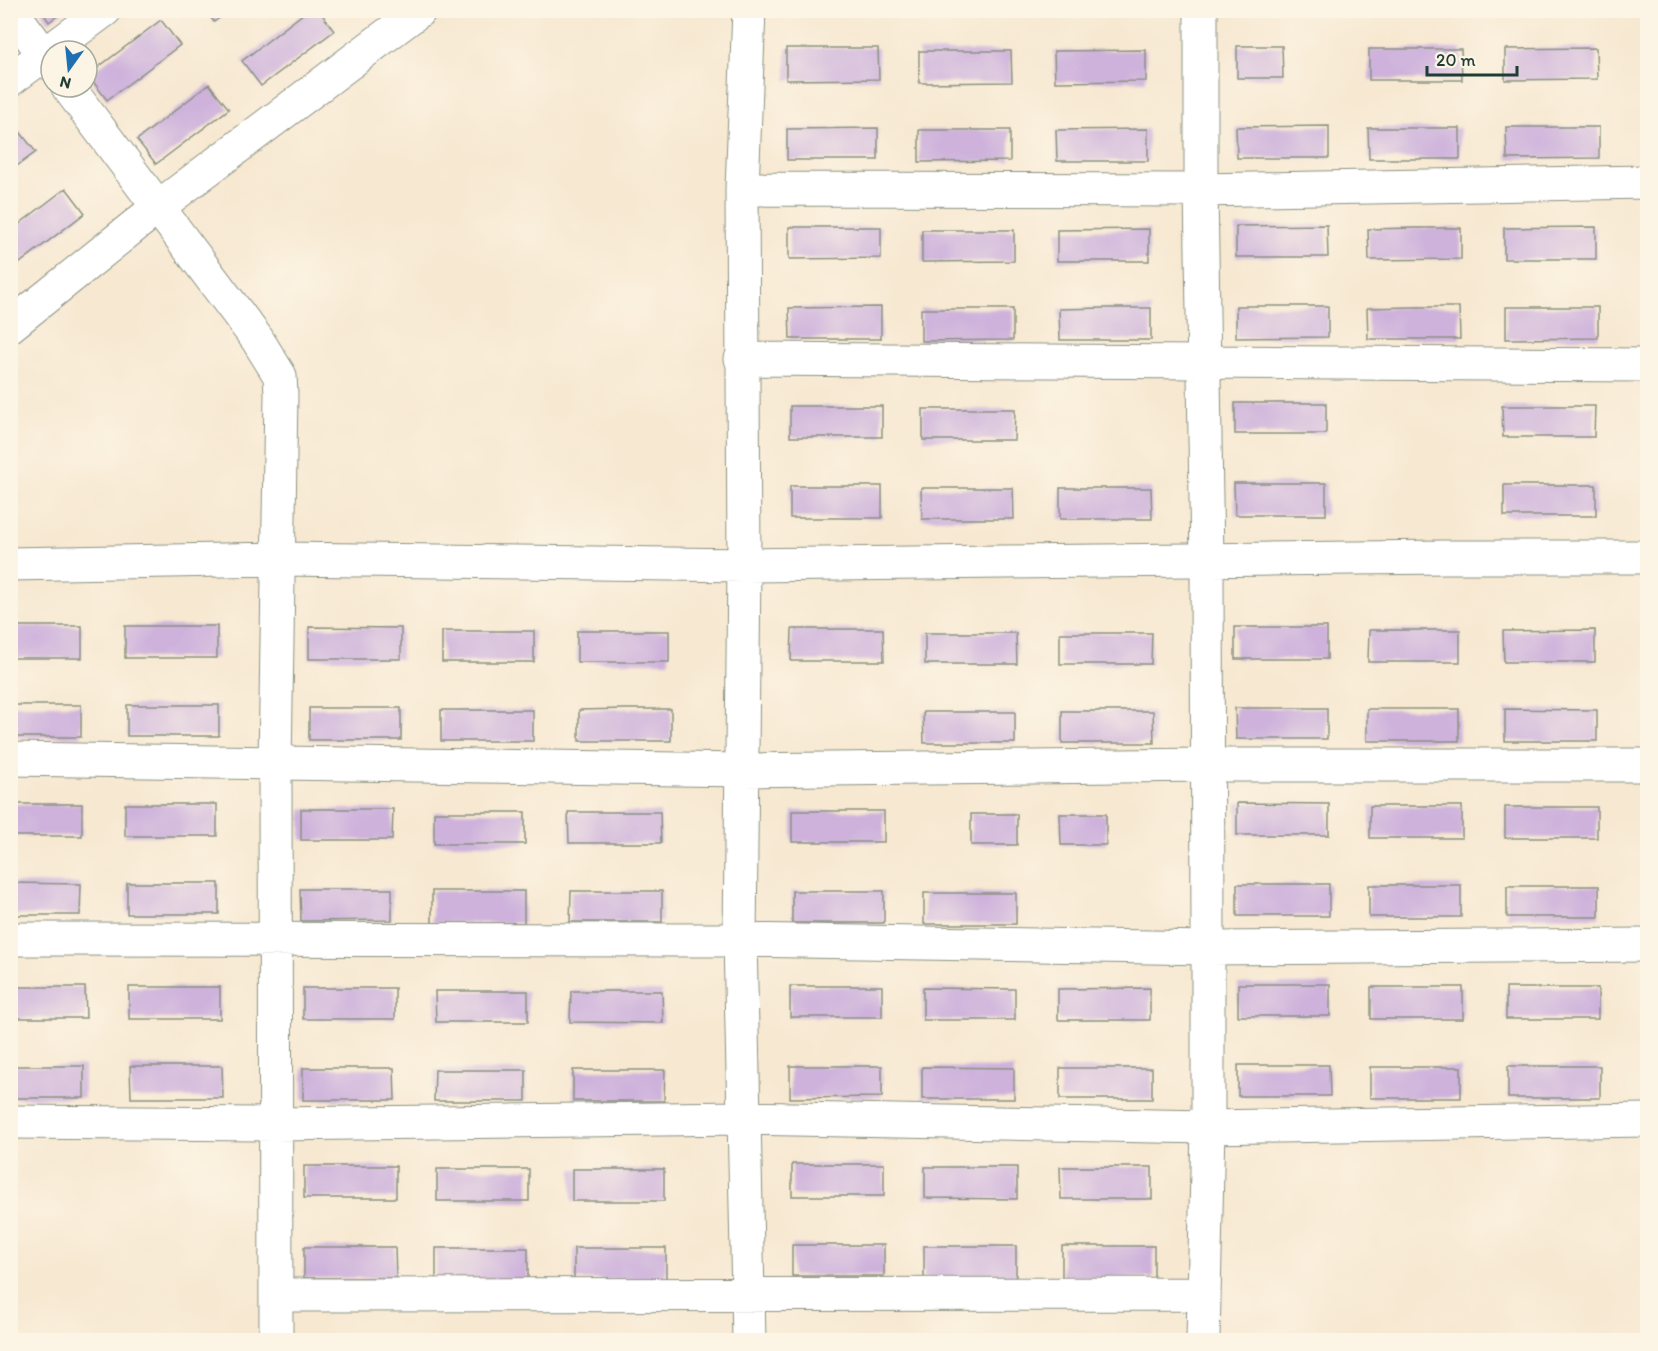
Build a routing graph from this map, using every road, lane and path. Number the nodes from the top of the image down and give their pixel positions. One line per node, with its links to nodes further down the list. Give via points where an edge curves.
1 (11, 10): 7 (street)
2 (105, 10): 6 (street)
3 (420, 10): 14 (street)
4 (749, 10): 12 (street)
5 (1201, 10): 13 (street)
6 (71, 39)
7 (39, 47)
8 (39, 64): 9 (street)
9 (10, 81)
10 (77, 99): 14 (street)
11 (1647, 182): 13 (street)
12 (742, 189): 13 (street); 16 (street)
13 (1200, 190): 17 (street)
14 (158, 207): 15 (street); 20 (street, via 280,376)
15 (10, 326)
16 (741, 359): 17 (street); 23 (street)
17 (1204, 362): 18 (street); 21 (street)
18 (1647, 365)
19 (1647, 557): 21 (street)
20 (280, 559): 22 (street); 23 (street); 25 (street)
21 (1208, 561): 23 (street); 26 (street)
22 (10, 564)
23 (744, 565): 28 (street)
24 (10, 759): 25 (street)
25 (275, 764): 28 (street); 31 (street)
26 (1207, 765): 27 (street); 28 (street); 33 (street)
27 (1647, 765)
28 (743, 770): 30 (street)
29 (10, 939): 31 (street)
30 (740, 939): 31 (street); 33 (street); 34 (street)
31 (275, 940): 37 (street)
32 (1647, 945): 33 (street)
33 (1208, 948): 38 (street)
34 (742, 1118): 37 (street); 38 (street); 41 (street)
35 (1647, 1120): 38 (street)
36 (10, 1122): 37 (street)
37 (275, 1124): 40 (street)
38 (1208, 1127): 39 (street)
39 (1203, 1294): 41 (street); 44 (street)
40 (276, 1295): 41 (street); 42 (street)
41 (746, 1296): 43 (street)
42 (276, 1341)
43 (749, 1341)
44 (1203, 1341)

